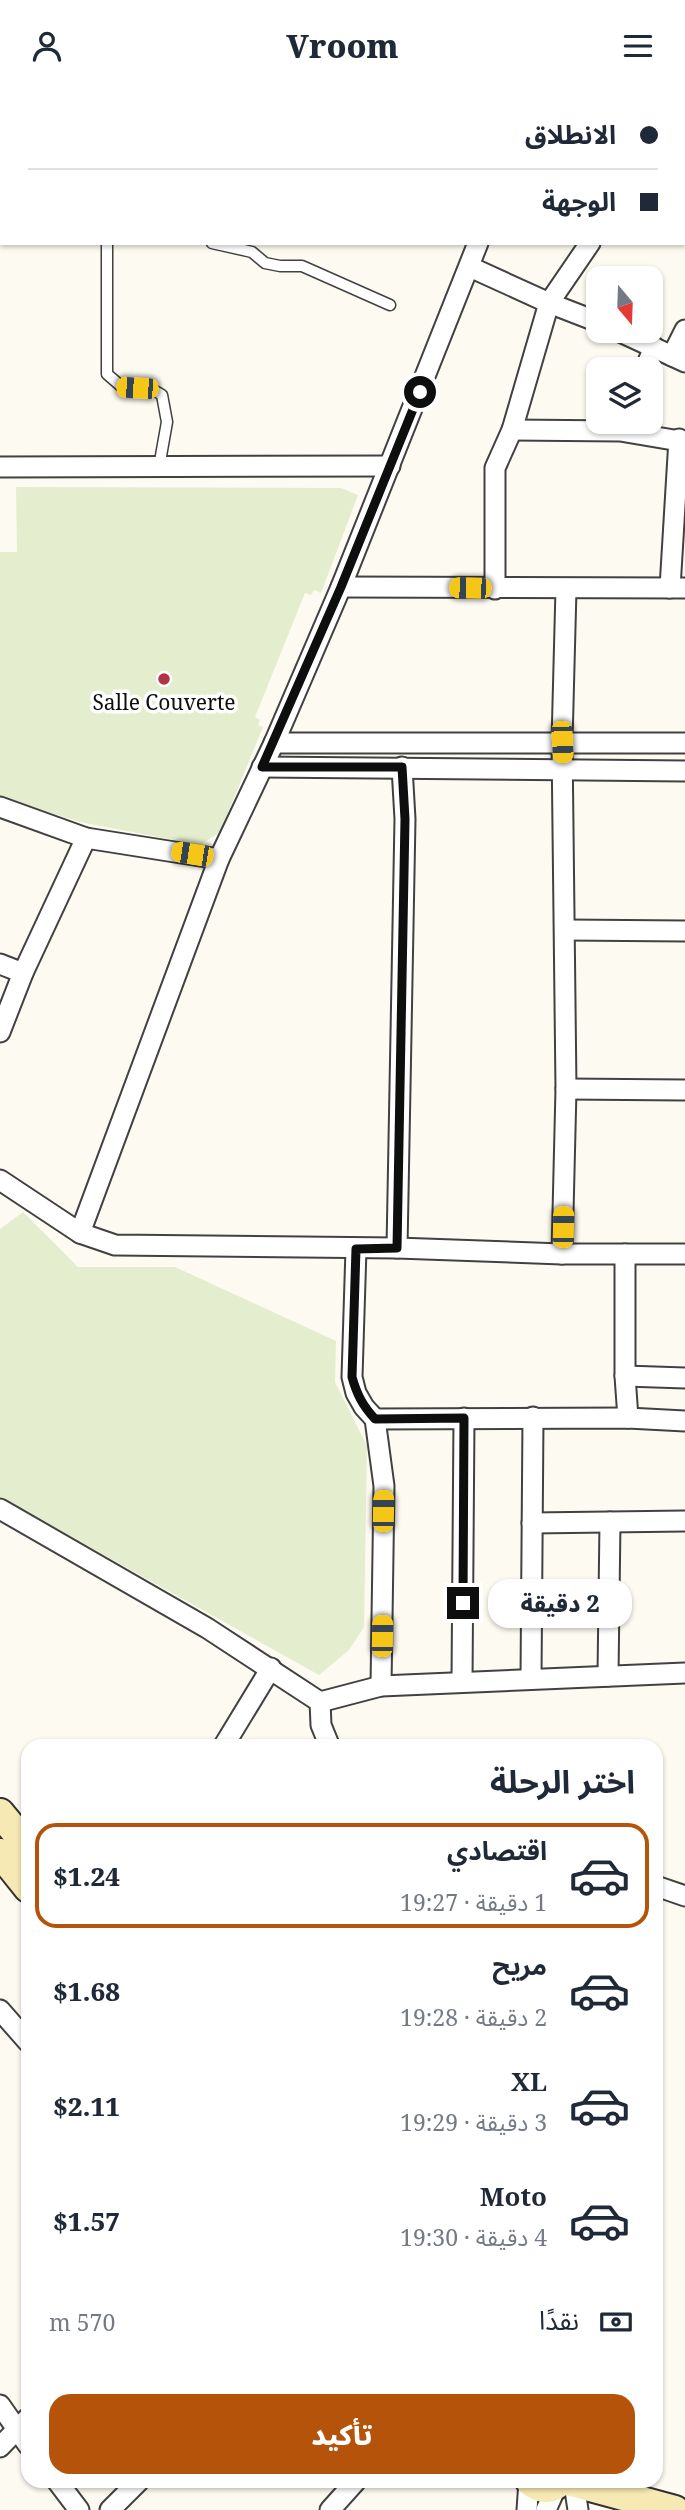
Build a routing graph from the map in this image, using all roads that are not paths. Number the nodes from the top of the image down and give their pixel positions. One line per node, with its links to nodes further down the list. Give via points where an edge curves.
1 (107, 245): 20 (lane, via 107,374 122,387 152,389 162,395 167,422)
2 (221, 245): 7 (lane, via 252,252 265,263 302,267)
3 (477, 245): 5 (street)
4 (589, 245): 6 (street)
5 (470, 267): 6 (street); 18 (street)
6 (549, 303): 8 (street); 15 (street)
7 (390, 305)
8 (586, 317)
9 (685, 330): 13 (street)
10 (645, 343): 11 (street)
11 (654, 347): 12 (street); 13 (street)
12 (650, 357)
13 (678, 359)
14 (586, 428): 15 (street)
15 (512, 430): 23 (street, via 494,475)
16 (654, 434): 17 (street)
17 (682, 440): 22 (street)
18 (390, 466): 20 (street); 21 (street)
19 (0, 467): 20 (street)
20 (158, 467)
21 (341, 587): 23 (street); 26 (street)
22 (678, 588): 24 (street)
23 (495, 589): 24 (street)
24 (566, 589): 25 (street)
25 (562, 742): 26 (street); 27 (street); 30 (street)
26 (274, 743): 28 (street)
27 (685, 743)
28 (262, 767): 29 (street); 34 (street)
29 (402, 767): 30 (street); 44 (street, via 405,819)
30 (564, 768): 31 (street); 35 (street)
31 (685, 771)
32 (0, 807): 33 (street)
33 (86, 838): 34 (street); 38 (street)
34 (219, 859): 43 (street)
35 (566, 930): 36 (street); 40 (street)
36 (685, 931)
37 (0, 964): 38 (street)
38 (23, 973): 39 (street)
39 (0, 1032)
40 (566, 1089): 41 (street); 46 (street)
41 (685, 1090)
42 (0, 1180): 43 (street)
43 (80, 1233): 45 (street, via 115,1245)
44 (397, 1248): 45 (street); 46 (street)
45 (356, 1249): 54 (street, via 352,1377 364,1408)
46 (562, 1254): 47 (street)
47 (625, 1254): 48 (street); 49 (street)
48 (685, 1254)
49 (625, 1375): 50 (street); 53 (street)
50 (685, 1378)
51 (533, 1417): 52 (street); 53 (street); 59 (street)
52 (464, 1418): 54 (street); 64 (street)
53 (628, 1418): 55 (street)
54 (375, 1419): 65 (street, via 384,1486)
55 (685, 1421)
56 (0, 1509): 60 (street)
57 (685, 1521): 58 (street)
58 (610, 1522): 59 (street); 62 (street)
59 (532, 1523): 63 (street)
60 (271, 1668): 66 (street); 67 (street)
61 (685, 1673): 62 (street)
62 (608, 1676): 63 (street)
63 (531, 1679): 64 (street)
64 (462, 1682): 65 (street)
65 (381, 1686): 66 (street)
66 (320, 1702): 68 (street)
67 (228, 1739)
68 (327, 1739)
69 (0, 1813): 70 (street)
70 (21, 1838)
71 (0, 1853): 72 (street)
72 (21, 1879)
73 (663, 1889): 74 (street)
74 (685, 1896)
75 (0, 2010): 76 (street)
76 (21, 2034)
77 (0, 2405): 78 (street)
78 (21, 2427)
79 (21, 2432): 80 (street)
80 (0, 2447)
81 (62, 2488): 88 (street)
82 (132, 2488): 89 (street)
83 (350, 2488): 90 (street)
84 (662, 2488): 86 (street)
85 (555, 2489): 87 (street); 91 (street)
86 (685, 2495)
87 (601, 2500): 92 (street)
88 (79, 2510)
89 (110, 2510)
90 (330, 2510)
91 (527, 2510)
92 (675, 2510)

